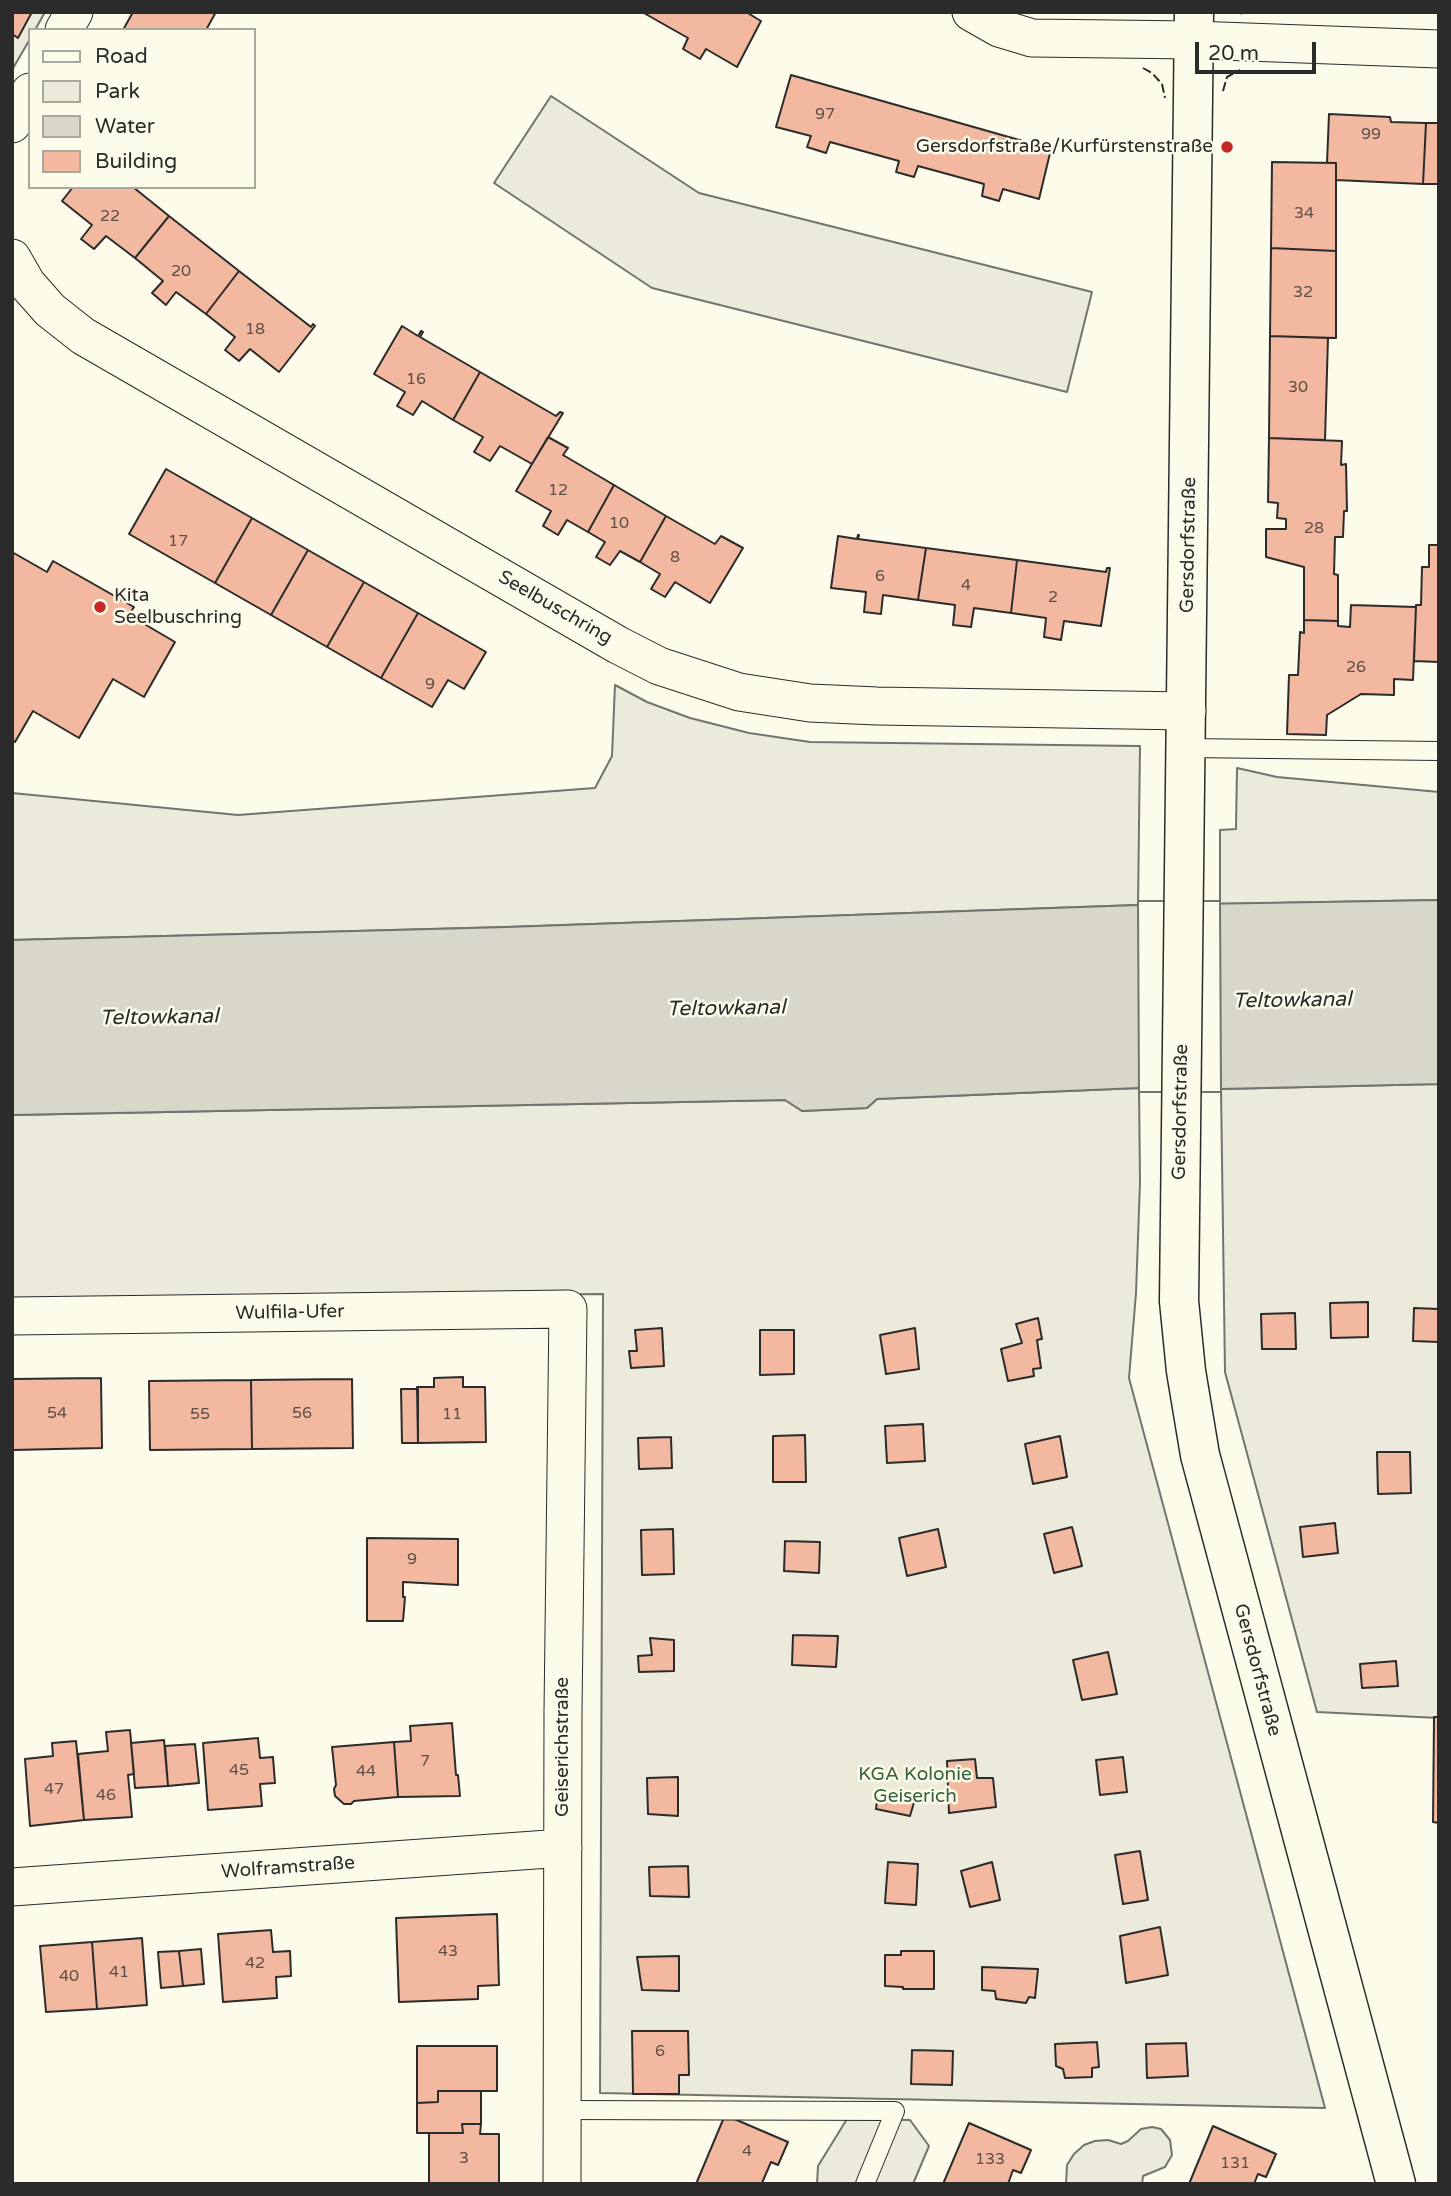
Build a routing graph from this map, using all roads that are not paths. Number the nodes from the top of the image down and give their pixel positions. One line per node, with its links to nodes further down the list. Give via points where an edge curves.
1 (74, 12): 4 (street)
2 (971, 12): 3 (street, via 999,28 1032,38)
3 (1194, 26): 5 (street); 9 (street, Gersdorfstraße)
4 (65, 28)
5 (1439, 49)
6 (28, 96): 7 (street)
7 (12, 124)
8 (12, 258): 9 (street, Seelbuschring, via 50,310 83,336 659,666 739,692 810,703)
9 (1187, 711): 10 (street, Gersdorfstraße)
10 (1187, 748): 11 (lane); 19 (street, Gersdorfstraße, via 1179,1301 1186,1371 1200,1455)
11 (1439, 751)
12 (568, 1309): 13 (street, Wulfila-Ufer); 14 (street, Geiserichstraße)
13 (12, 1316)
14 (563, 1848): 15 (street, Wolframstraße); 16 (street, Geiserichstraße)
15 (12, 1887)
16 (562, 2110): 17 (street, Geiserichstraße); 18 (lane, via 895,2111)
17 (562, 2184)
18 (865, 2184)
19 (1396, 2184)

